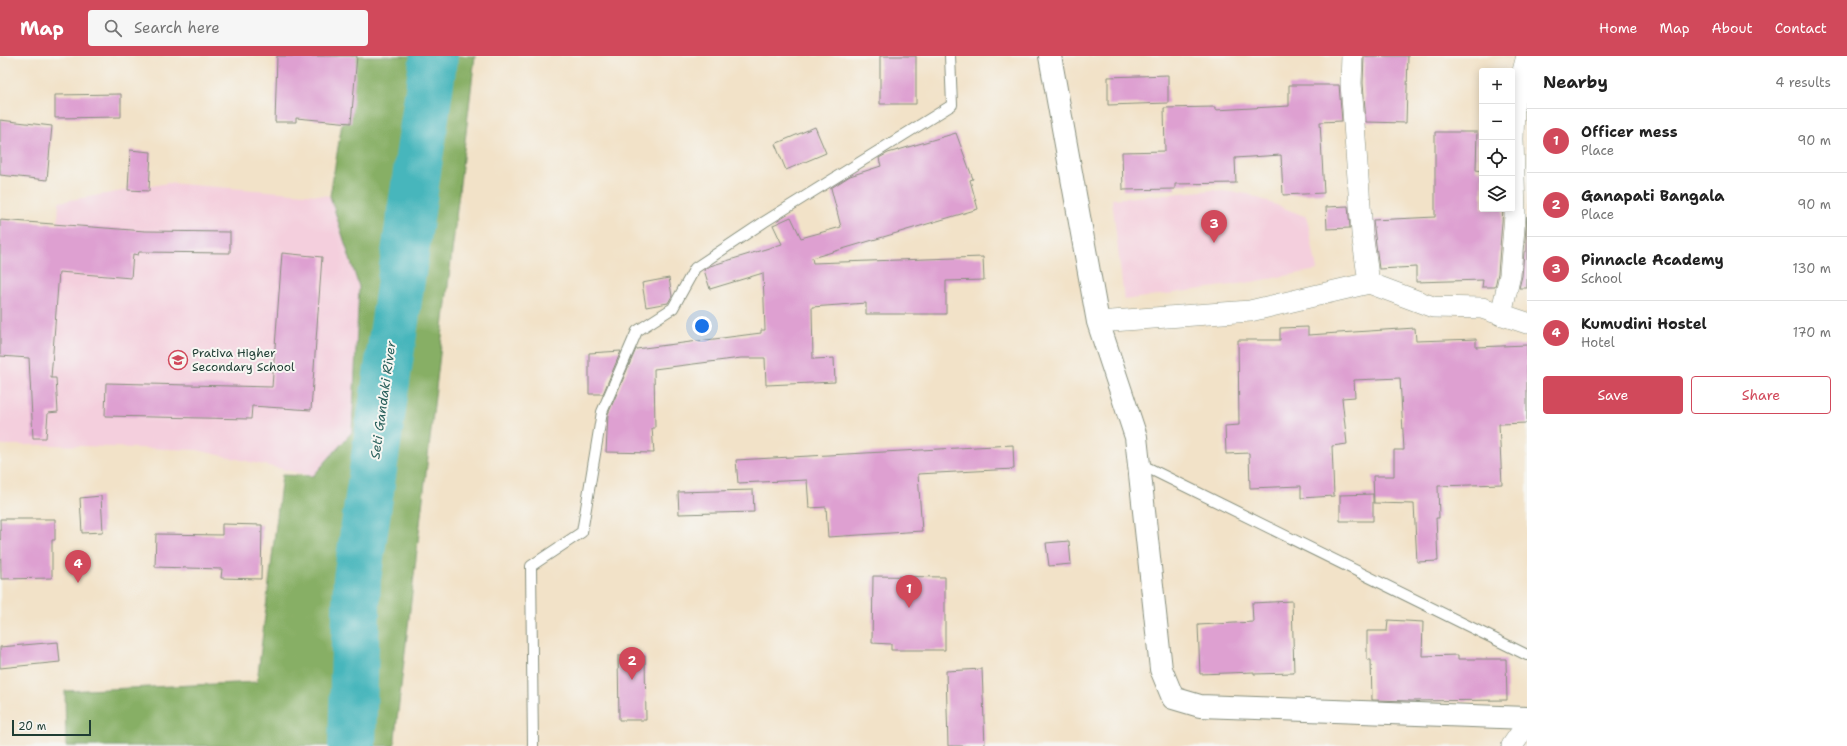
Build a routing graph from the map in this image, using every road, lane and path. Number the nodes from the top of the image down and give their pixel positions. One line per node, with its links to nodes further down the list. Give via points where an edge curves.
1 (950, 56): 13 (lane, via 952,105 695,268 673,308 637,331 602,412 582,532 531,566)
2 (1050, 56): 7 (street)
3 (1352, 56): 5 (street, via 1351,82 1362,233)
4 (1526, 56): 6 (street, via 1514,105 1515,216 1510,274)
5 (1369, 283): 6 (street, via 1433,307 1482,308); 7 (street, via 1250,311)
6 (1501, 315): 8 (street)
7 (1098, 322): 9 (street, via 1136,437)
8 (1527, 323)
9 (1140, 464): 10 (lane); 11 (street, via 1161,669 1173,698 1200,706)
10 (1527, 655)
11 (1527, 718)
12 (1527, 724): 14 (street)
13 (532, 746)
14 (1512, 746)

